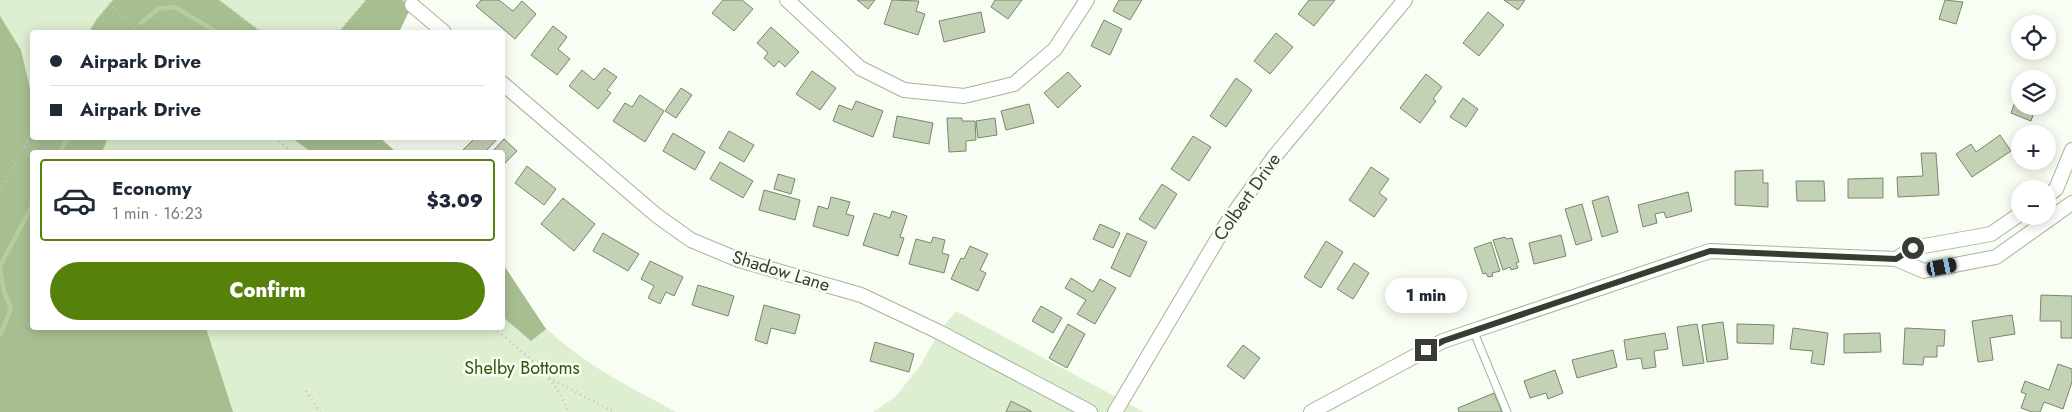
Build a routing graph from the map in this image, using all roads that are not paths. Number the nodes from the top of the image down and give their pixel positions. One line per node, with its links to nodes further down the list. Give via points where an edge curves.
1 (787, 0): 2 (street, via 860,68 904,90 964,96 1014,84 1055,48)
2 (1087, 0)
3 (1405, 0): 16 (street, Colbert Drive, via 1274,157 1227,223)
4 (412, 5): 5 (street)
5 (442, 30)
6 (505, 86): 15 (street, Shadow Lane, via 656,215 691,240 739,260 861,295 939,332)
7 (2072, 150): 8 (street)
8 (2056, 184)
9 (2056, 193): 10 (street)
10 (2072, 199)
11 (2072, 203): 13 (street, via 1996,256 1924,271)
12 (2011, 220): 13 (street, via 1991,234 1913,248)
13 (1896, 259): 14 (street, via 1710,251)
14 (1473, 330): 17 (street, via 1443,341); 18 (lane)
15 (1090, 412)
16 (1115, 412)
17 (1311, 412)
18 (1507, 412)

